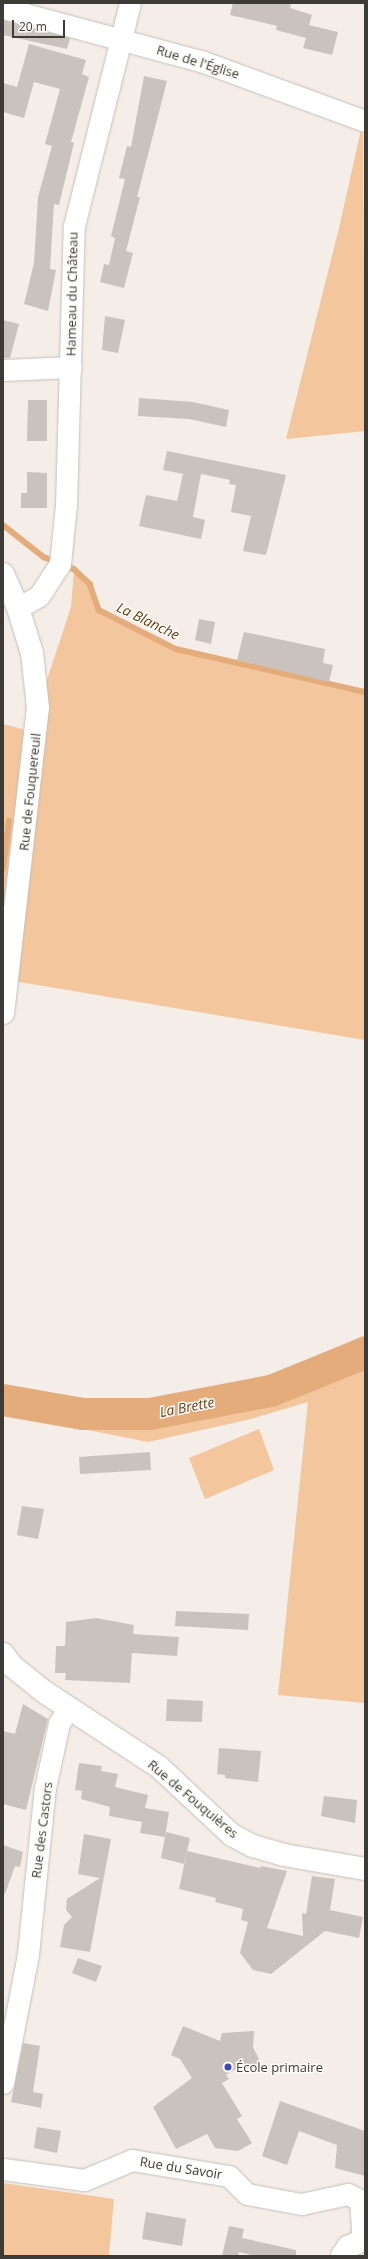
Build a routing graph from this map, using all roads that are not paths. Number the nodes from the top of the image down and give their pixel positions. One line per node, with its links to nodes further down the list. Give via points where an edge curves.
1 (130, 3): 3 (street, Hameau du Château)
2 (3, 8): 3 (street, Rue de l'Église)
3 (120, 39): 4 (street, Rue de l'Église, via 201,61); 5 (street, Hameau du Château, via 74,226)
4 (365, 121)
5 (70, 368): 6 (street); 8 (street, Hameau du Château, via 66,505 60,562 39,596)
6 (3, 370)
7 (3, 574): 8 (street, Rue de Fouquereuil)
8 (18, 608): 9 (street, Rue de Fouquereuil, via 32,653 38,714)
9 (3, 1013)
10 (6, 1664): 11 (street, Rue de Fouquières)
11 (68, 1709): 12 (street, Rue de Fouquières, via 159,1767 232,1835 253,1846 284,1855); 13 (street, Rue des Castors, via 59,1723 45,1788 28,1954)
12 (365, 1869)
13 (9, 2024): 14 (street, Rue des Castors)
14 (3, 2082)
15 (3, 2169): 16 (street, Rue du Savoir, via 84,2180 132,2160 229,2176 247,2194 301,2204 348,2194 360,2200)
16 (364, 2239): 17 (street)
17 (342, 2256)

